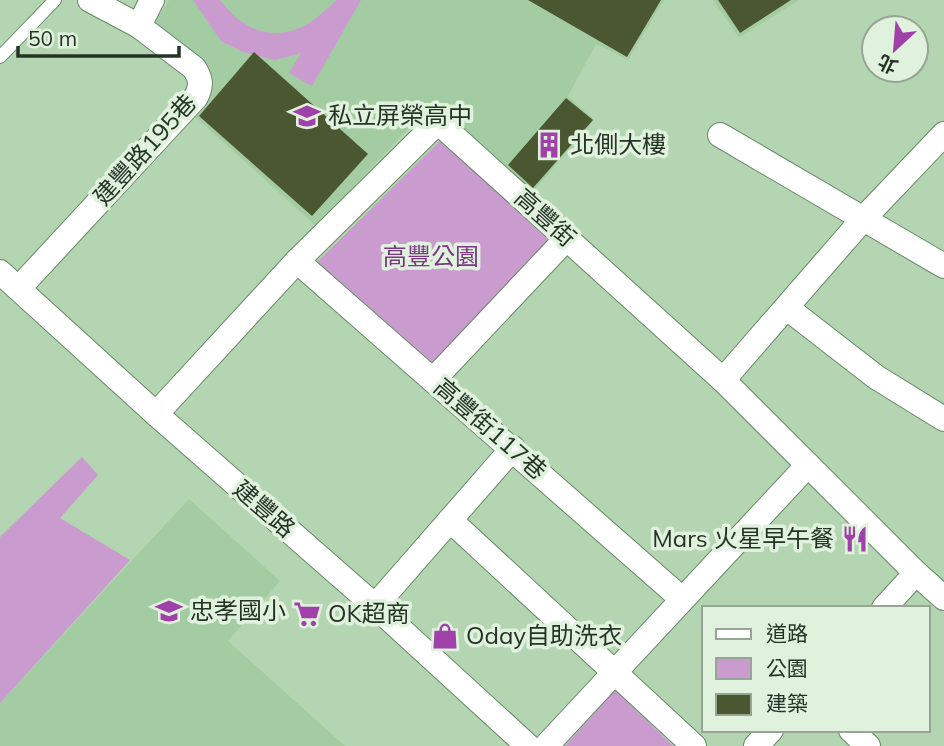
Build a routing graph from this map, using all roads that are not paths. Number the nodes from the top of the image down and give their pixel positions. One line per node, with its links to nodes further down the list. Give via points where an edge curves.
1 (55, 0): 5 (lane)
2 (90, 0): 4 (street, 建豐路195巷)
3 (152, 0): 4 (street)
4 (139, 26): 13 (street, 建豐路195巷, via 194,68 201,87)
5 (0, 57)
6 (944, 134): 8 (street)
7 (720, 135): 8 (street)
8 (864, 218): 11 (street); 14 (street)
9 (567, 238): 10 (street, 高豐街, via 438,122); 15 (street); 16 (street, 高豐街)
10 (297, 261): 15 (street, 高豐街117巷); 17 (street, 高豐街)
11 (944, 266)
12 (0, 272): 13 (street, 建豐路)
13 (19, 288): 17 (street, 建豐路)
14 (787, 308): 16 (street); 18 (street, via 876,377)
15 (434, 379): 19 (street, 高豐街117巷)
16 (723, 380): 20 (street, 高豐街)
17 (156, 414): 25 (street, 建豐路)
18 (944, 419)
19 (513, 448): 21 (street); 24 (street, 高豐街117巷)
20 (808, 465): 22 (street, 高豐街); 24 (street)
21 (450, 520): 25 (street); 27 (street)
22 (916, 573): 23 (street, 高豐街); 26 (street)
23 (944, 598)
24 (682, 599): 27 (street)
25 (375, 606): 30 (street, 建豐路)
26 (886, 606)
27 (615, 672): 31 (street); 32 (street)
28 (769, 732): 33 (street)
29 (853, 732): 34 (street)
30 (528, 746)
31 (546, 746)
32 (694, 746)
33 (756, 746)
34 (868, 746)

